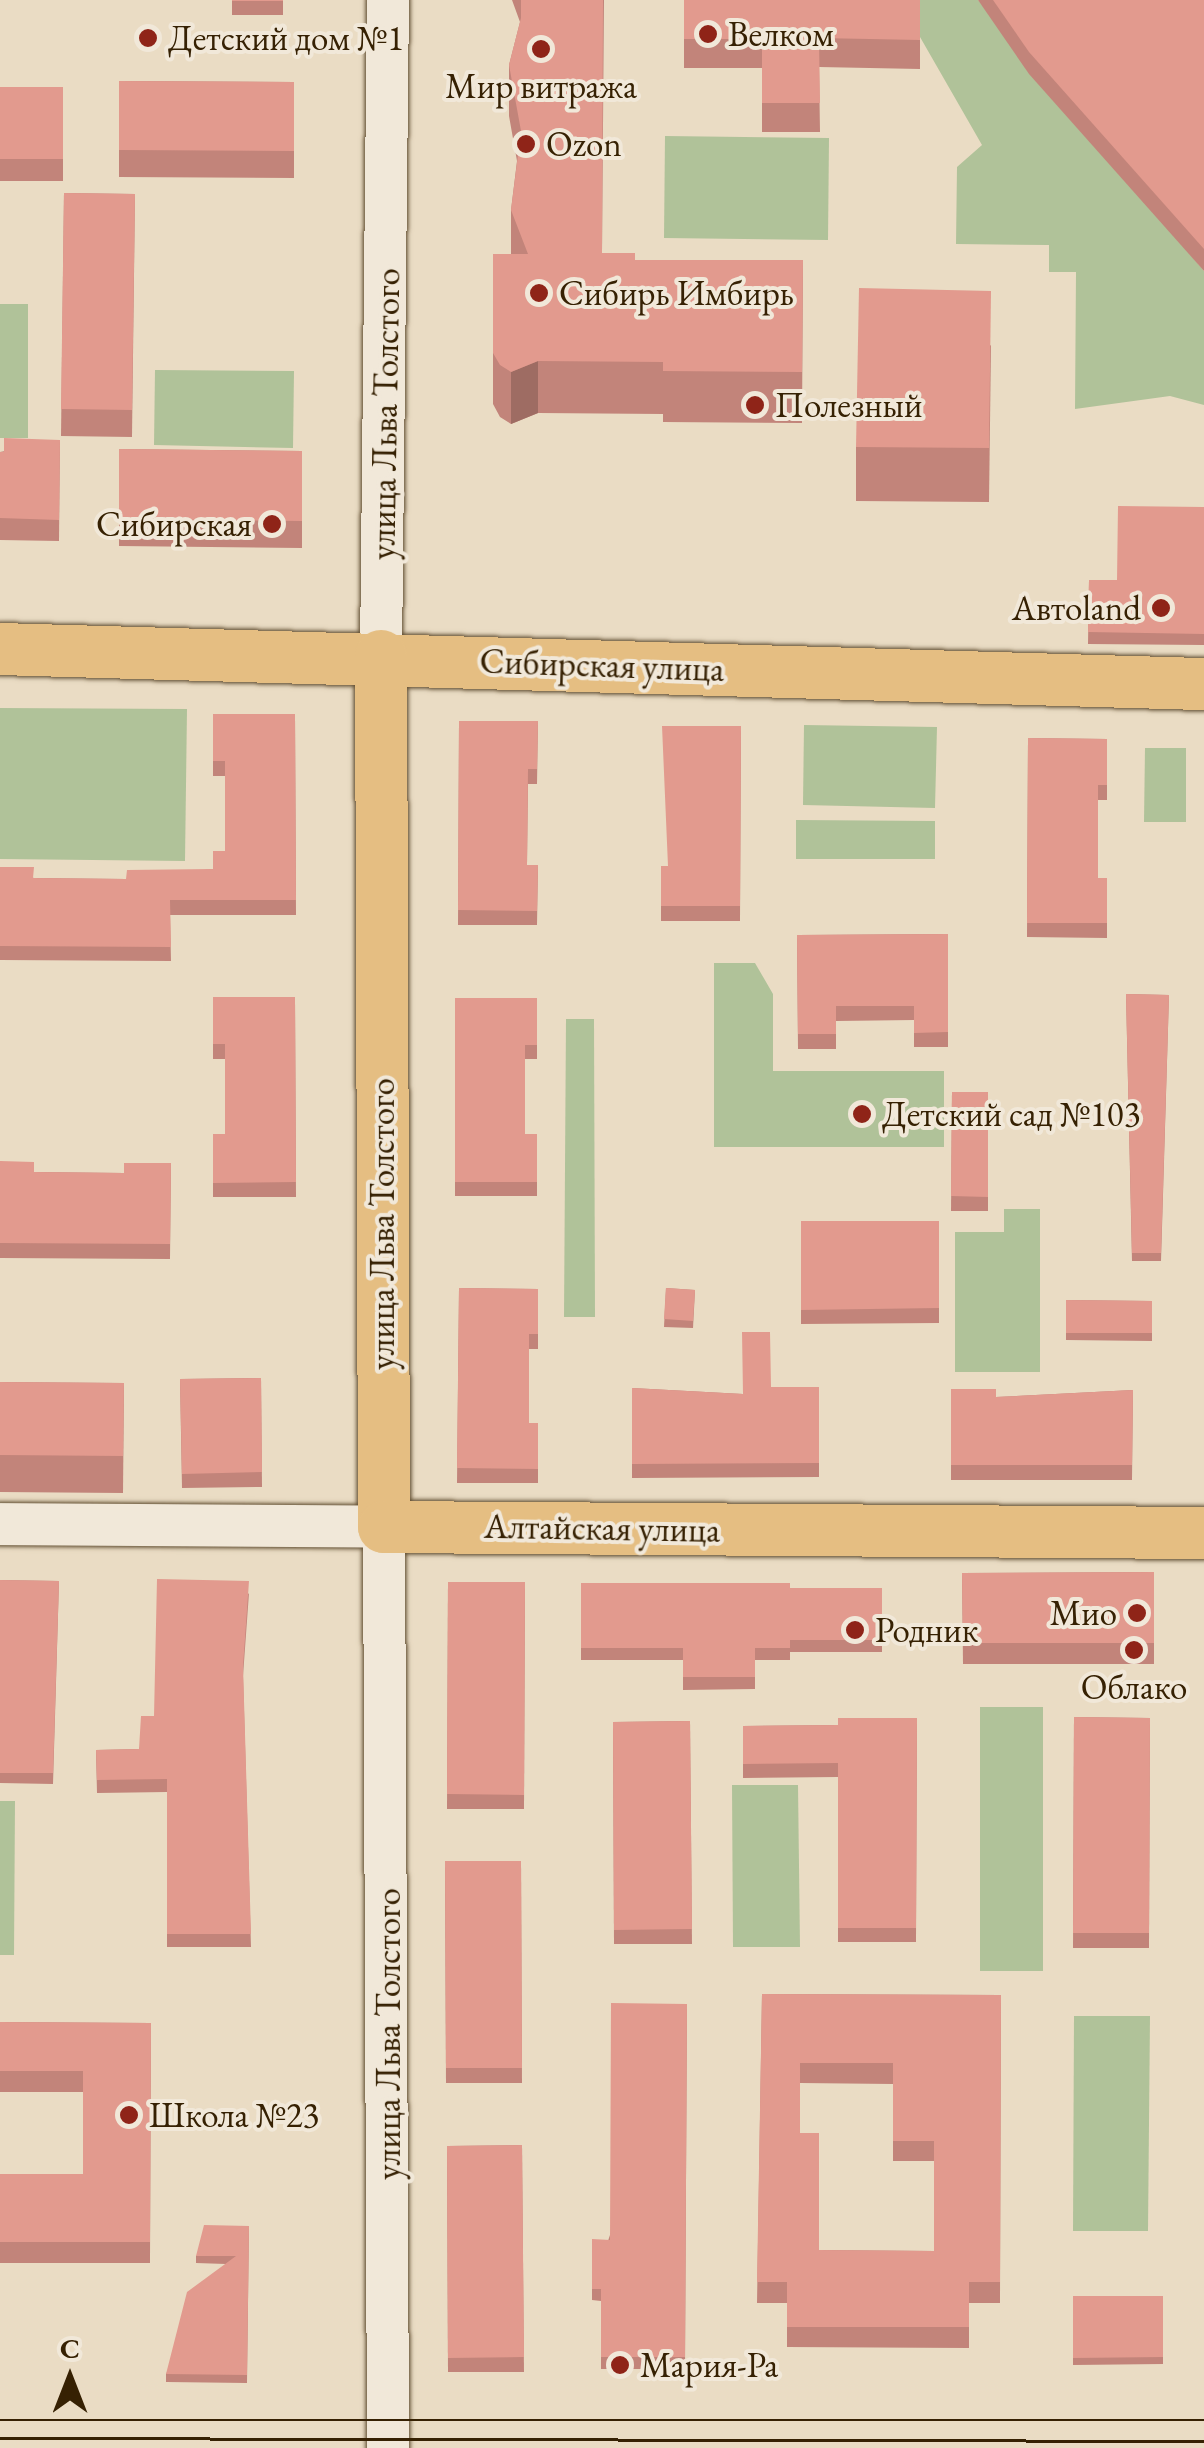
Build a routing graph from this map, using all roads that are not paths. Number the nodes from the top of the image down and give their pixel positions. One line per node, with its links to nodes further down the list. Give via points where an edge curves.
1 (388, 0): 3 (street, улица Льва Толстого)
2 (0, 650): 3 (main road, Сибирская улица)
3 (382, 656): 4 (main road, Сибирская улица); 6 (main road, улица Льва Толстого)
4 (1204, 684)
5 (0, 1524): 6 (street, Алтайская улица)
6 (384, 1526): 7 (main road, Алтайская улица); 8 (street, улица Льва Толстого)
7 (1204, 1533)
8 (388, 2448)

